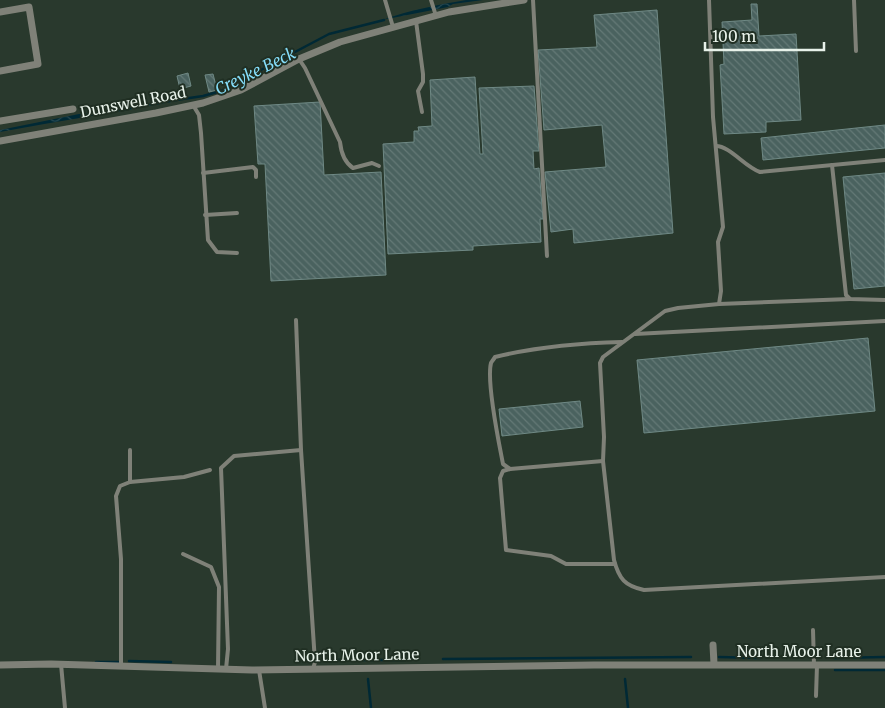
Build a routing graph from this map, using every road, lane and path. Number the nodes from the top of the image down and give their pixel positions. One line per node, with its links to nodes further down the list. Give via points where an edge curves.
1 (384, 0): 10 (lane)
2 (524, 0): 8 (street, Dunswell Road)
3 (533, 0): 28 (lane)
4 (709, 0): 19 (lane)
5 (854, 0): 11 (lane)
6 (432, 2): 8 (lane)
7 (0, 12): 13 (street, via 29,7 38,64)
8 (435, 13): 9 (street, Dunswell Road)
9 (416, 21): 10 (street, Dunswell Road); 16 (lane, via 424,74 418,91)
10 (392, 24): 12 (street, Dunswell Road)
11 (856, 51)
12 (299, 59): 14 (street, Dunswell Road, via 241,90); 22 (lane, via 349,165 353,168 372,163)
13 (0, 71)
14 (193, 105): 18 (street, Dunswell Road); 23 (lane, via 199,115)
15 (73, 109): 17 (street)
16 (422, 112)
17 (0, 121)
18 (0, 141)
19 (716, 146): 21 (lane, via 722,146 751,169 760,172); 31 (lane, via 723,227 718,242)
20 (885, 160): 21 (lane)
21 (832, 165): 29 (lane, via 846,295)
22 (379, 166)
23 (203, 173): 24 (lane, via 253,167); 26 (lane)
24 (256, 177)
25 (237, 213): 26 (lane)
26 (205, 215): 27 (lane, via 208,240 216,252)
27 (237, 253)
28 (547, 256)
29 (850, 299): 30 (lane); 31 (lane)
30 (885, 300)
31 (719, 304): 34 (lane, via 665,312)
32 (296, 320): 37 (lane)
33 (885, 321): 34 (lane)
34 (635, 334): 35 (lane)
35 (624, 342): 38 (lane, via 600,363); 39 (lane, via 544,348 495,357 491,364 491,380 497,435 503,464)
36 (130, 450): 41 (lane)
37 (302, 450): 54 (lane, via 234,456 222,468); 55 (lane)
38 (603, 461): 39 (lane); 43 (lane)
39 (510, 469): 43 (lane, via 503,471 500,478 506,550 551,556 566,564)
40 (210, 470): 41 (lane, via 184,477)
41 (130, 482): 52 (lane, via 120,486 116,496 121,559)
42 (183, 554): 53 (lane, via 211,567 219,587)
43 (615, 564): 44 (lane, via 624,581 644,590)
44 (885, 578)
45 (813, 630): 50 (lane)
46 (713, 644): 48 (street)
47 (61, 664): 49 (street, North Moor Lane); 52 (street, North Moor Lane); 58 (lane)
48 (714, 664): 50 (street, North Moor Lane); 55 (street, North Moor Lane)
49 (0, 665)
50 (815, 665): 51 (street, North Moor Lane); 57 (lane)
51 (885, 665)
52 (121, 666): 53 (street, North Moor Lane)
53 (218, 669): 54 (street, North Moor Lane)
54 (226, 669): 56 (street, North Moor Lane)
55 (313, 669): 56 (street, North Moor Lane)
56 (259, 670): 59 (lane)
57 (816, 696)
58 (65, 708)
59 (265, 708)

